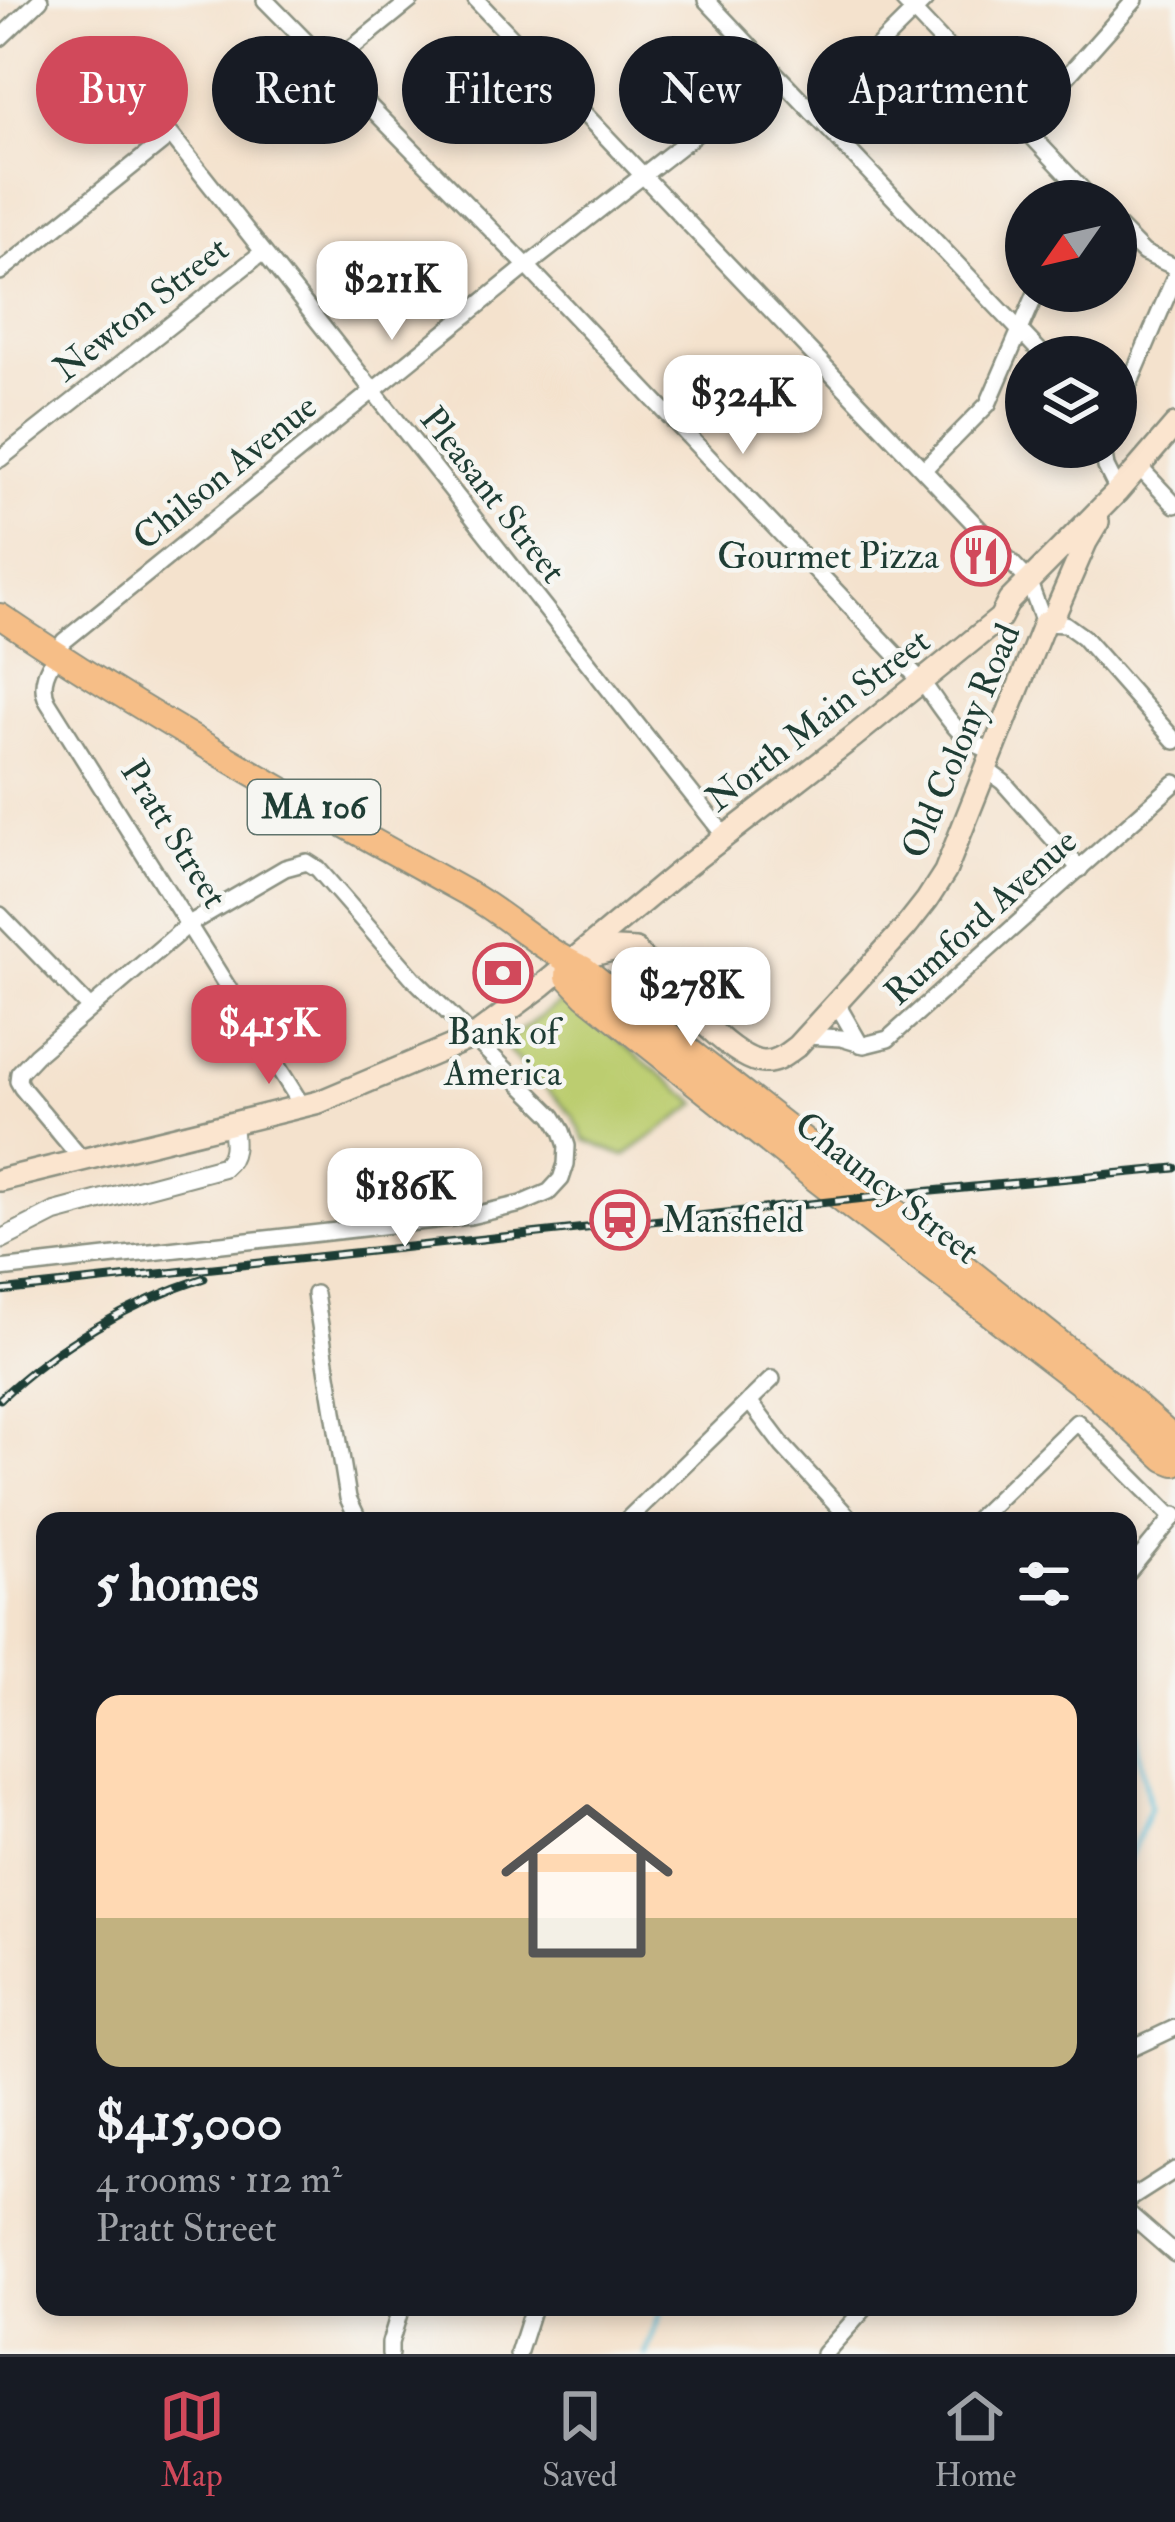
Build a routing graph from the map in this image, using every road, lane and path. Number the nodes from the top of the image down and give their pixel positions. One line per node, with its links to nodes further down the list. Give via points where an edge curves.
1 (40, 0): 13 (street)
2 (265, 0): 8 (street)
3 (411, 0): 9 (street)
4 (476, 0): 21 (street)
5 (706, 0): 10 (street)
6 (1136, 0): 14 (street)
7 (914, 4): 11 (street); 12 (street)
8 (302, 36)
9 (367, 36)
10 (740, 36)
11 (884, 36)
12 (942, 36)
13 (0, 38)
14 (1071, 72)
15 (783, 82): 16 (street)
16 (807, 107)
17 (378, 113): 25 (street)
18 (685, 144): 21 (street, Chilson Avenue)
19 (842, 144): 30 (street)
20 (1035, 144): 22 (street)
21 (644, 177): 25 (street, Chilson Avenue); 38 (street)
22 (1064, 180)
23 (1137, 247): 26 (street)
24 (263, 252): 27 (street, Pleasant Street, via 171,135); 33 (street, Pleasant Street); 35 (street, Newton Street)
25 (527, 266): 33 (street, Chilson Avenue); 46 (street)
26 (1175, 267)
27 (0, 272)
28 (1175, 277): 32 (street)
29 (1029, 312): 30 (street)
30 (1021, 332): 31 (street); 38 (street, via 988,404)
31 (1025, 336)
32 (1137, 367)
33 (374, 392): 45 (street, Chilson Avenue); 50 (street, Pleasant Street)
34 (1175, 425): 36 (main road, North Main Street)
35 (0, 459)
36 (1139, 466): 39 (main road, North Main Street); 40 (street)
37 (1107, 468): 39 (street)
38 (924, 469): 41 (street)
39 (1118, 490): 41 (main road, North Main Street); 44 (main road, Old Colony Road)
40 (1175, 505)
41 (1028, 580): 43 (main road, North Main Street); 44 (street)
42 (0, 616): 45 (main road, MA 106)
43 (1000, 618): 44 (main road, via 1023,613); 46 (main road, North Main Street)
44 (1044, 623): 47 (street, via 1065,624 1083,637); 48 (main road, Old Colony Road)
45 (56, 654): 54 (street, Pratt Street, via 44,694); 56 (main road, Chauncy Street / MA 106, via 497,910)
46 (922, 682): 48 (street); 50 (main road, North Main Street)
47 (1175, 741)
48 (990, 760): 51 (street); 57 (main road, Old Colony Road, via 945,872)
49 (1175, 783): 51 (street, Rumford Avenue)
50 (724, 836): 52 (main road, North Main Street)
51 (1080, 869): 61 (street, Rumford Avenue, via 888,1040)
52 (650, 897): 55 (main road, via 632,922); 56 (main road, North Main Street)
53 (0, 915): 58 (street)
54 (189, 924): 58 (street); 60 (street, via 307,862); 62 (street, Pratt Street)
55 (634, 950): 56 (main road); 59 (main road, via 746,1058 780,1060)
56 (568, 962): 60 (main road, North Main Street); 71 (main road, Chauncy Street / MA 106, via 896,1211); 72 (main road, Chauncy Street / MA 106, via 568,977 585,995)
57 (839, 1000): 59 (main road, Old Colony Road); 61 (street)
58 (90, 1008): 64 (street, via 17,1078)
59 (807, 1036): 61 (street, Rumford Avenue)
60 (473, 1037): 62 (main road, North Main Street); 67 (street, via 562,1131 561,1180 536,1199 456,1218)
61 (860, 1044)
62 (303, 1107): 63 (main road, North Main Street)
63 (232, 1125): 64 (main road, North Main Street); 66 (street, via 234,1150 224,1167 55,1212)
64 (84, 1162): 65 (main road, North Main Street)
65 (1, 1178)
66 (0, 1240)
67 (0, 1269)
68 (315, 1294): 73 (street)
69 (772, 1379): 70 (street)
70 (748, 1401): 74 (street); 75 (street)
71 (1175, 1440)
72 (1175, 1463)
73 (355, 1512)
74 (635, 1512)
75 (844, 1512)
76 (985, 1512): 77 (street, via 1077,1422)
77 (1174, 1517): 78 (street)
78 (1137, 1561)
79 (1175, 2028): 80 (street)
80 (1137, 2046)
81 (1175, 2170): 82 (street)
82 (1137, 2194)
83 (1137, 2221): 84 (street)
84 (1175, 2254)
85 (398, 2316): 88 (street)
86 (530, 2316): 89 (street)
87 (858, 2316): 90 (street)
88 (390, 2354)
89 (518, 2354)
90 (824, 2354)

